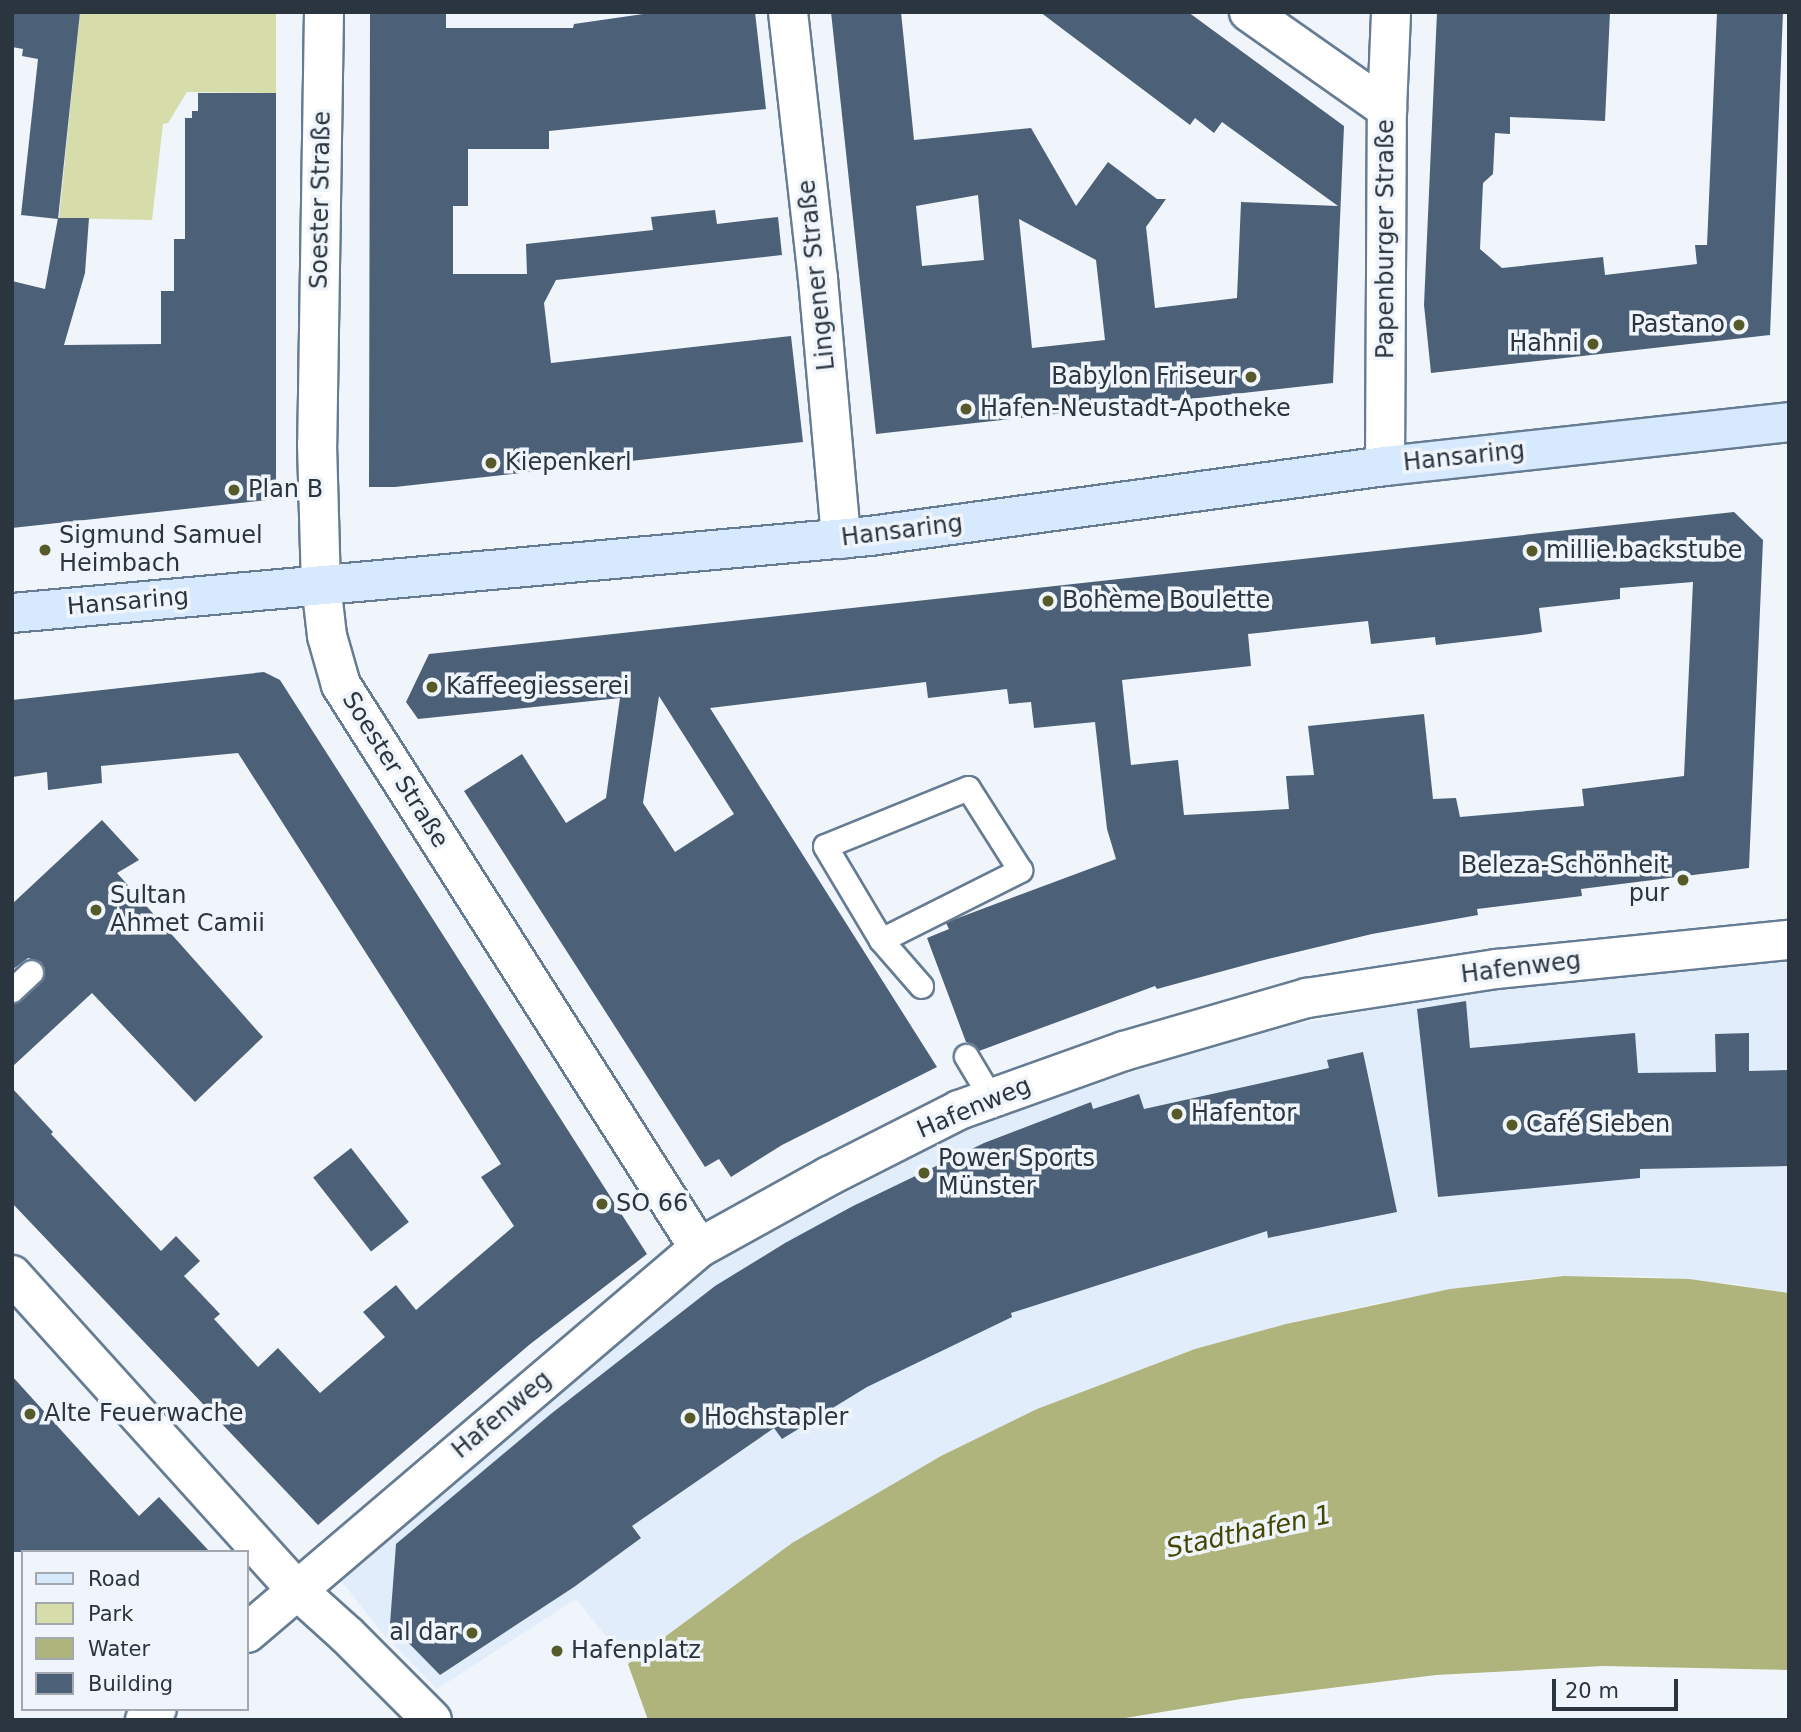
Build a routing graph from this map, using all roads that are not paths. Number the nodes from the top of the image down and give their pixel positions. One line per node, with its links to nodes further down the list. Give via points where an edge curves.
1 (324, 12): 9 (street, Soester Straße, via 317,444)
2 (788, 12): 8 (street, Lingener Straße)
3 (1249, 12): 5 (street)
4 (1391, 12): 5 (street, Papenburger Straße)
5 (1387, 109): 7 (street, Papenburger Straße)
6 (1789, 422): 7 (main road, Hansaring)
7 (1385, 466): 8 (main road, Hansaring)
8 (841, 538): 9 (main road, Hansaring)
9 (320, 584): 10 (main road, Hansaring); 18 (street, Soester Straße, via 327,636 341,685)
10 (12, 613)
11 (881, 940): 11 (lane, via 825,846 968,788 1020,870); 14 (lane)
12 (1789, 940): 17 (street, Hafenweg, via 1497,969 1307,998 1124,1051)
13 (31, 972): 15 (lane)
14 (921, 986)
15 (12, 990)
16 (966, 1056): 17 (lane)
17 (991, 1098): 18 (street, Hafenweg, via 829,1176)
18 (699, 1248): 20 (street, Hafenweg)
19 (12, 1275): 20 (street)
20 (297, 1590): 21 (street); 22 (street)
21 (248, 1632)
22 (432, 1720)

